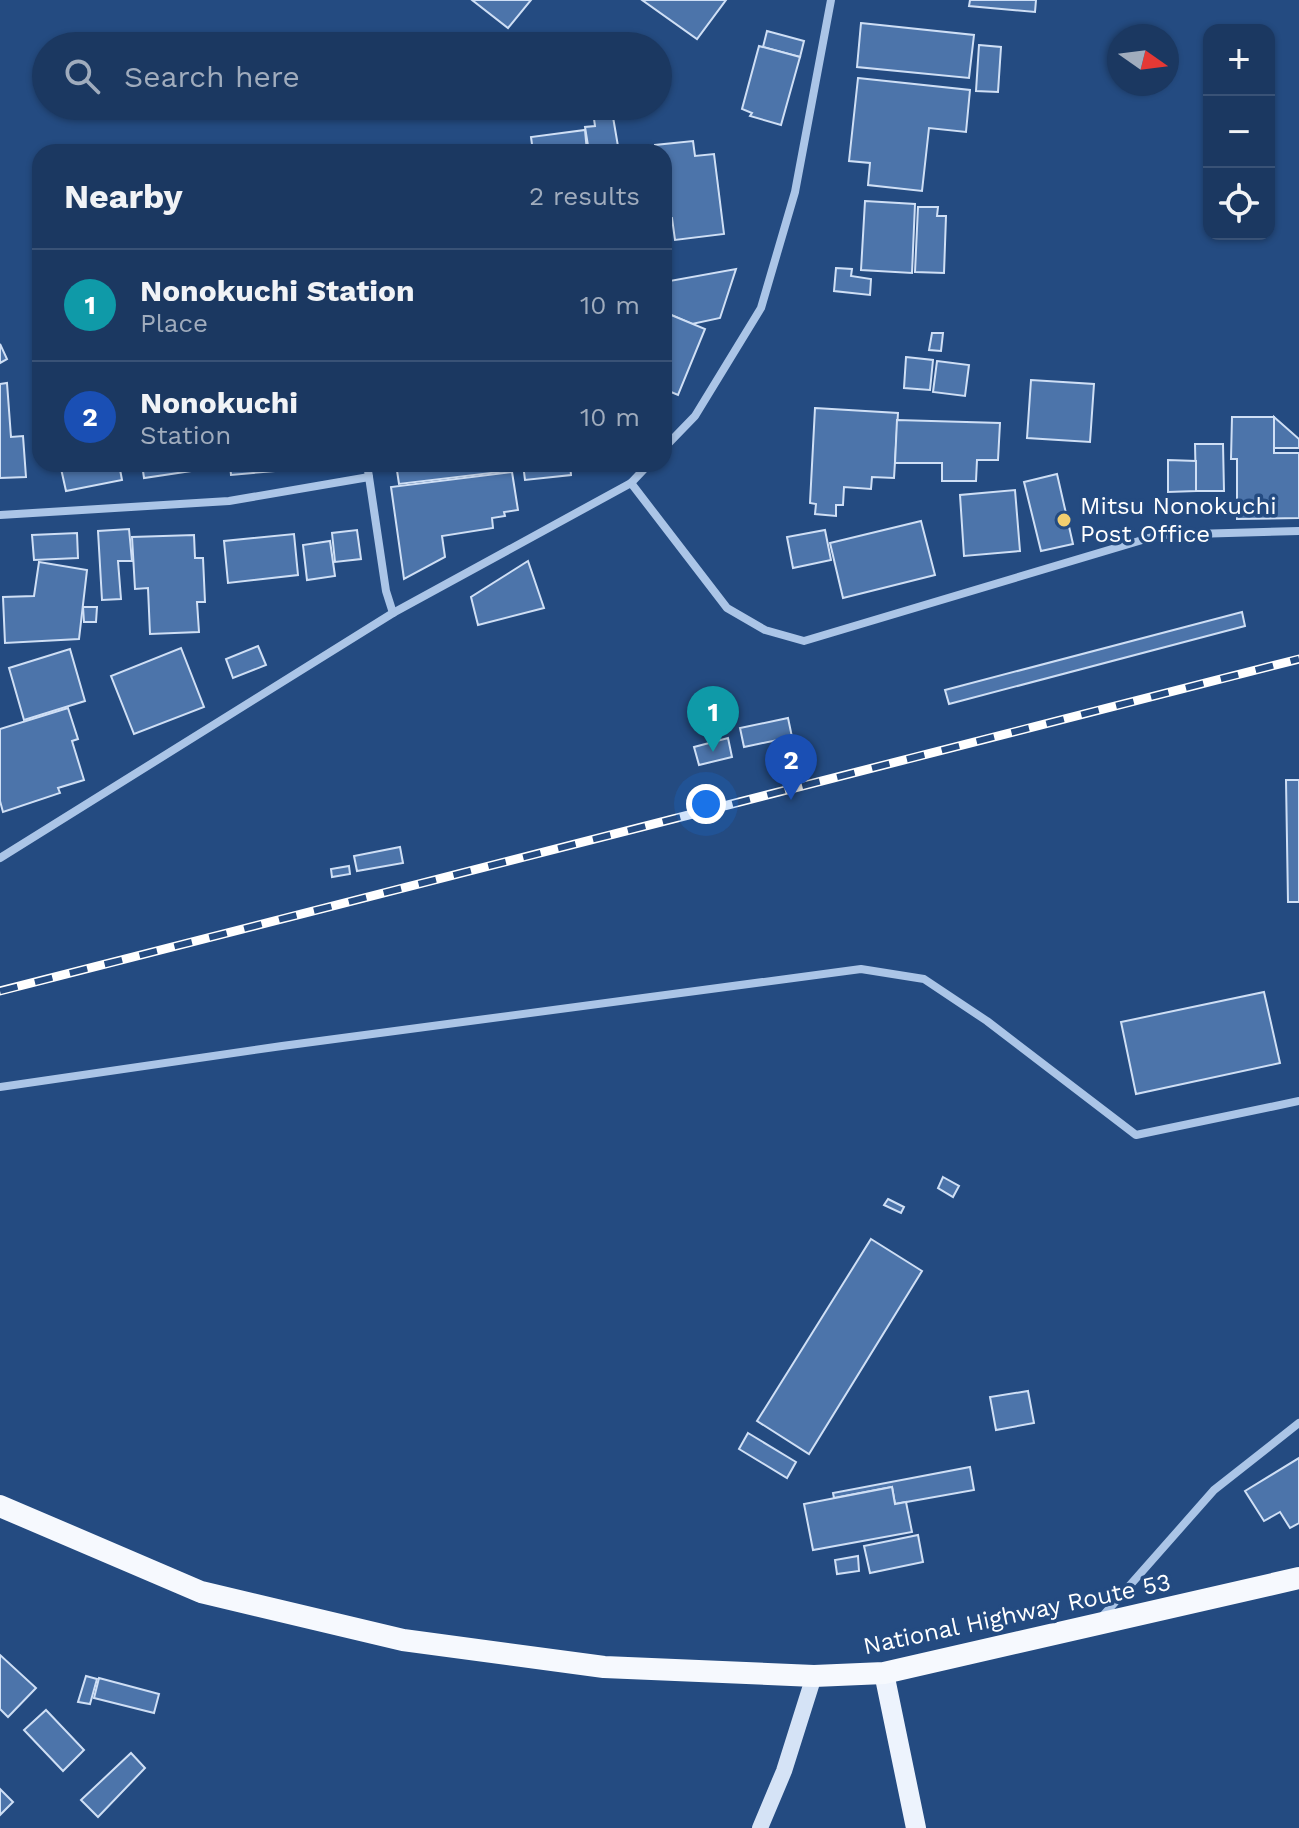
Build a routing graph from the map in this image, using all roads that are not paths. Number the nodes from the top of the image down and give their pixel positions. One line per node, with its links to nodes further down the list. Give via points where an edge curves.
1 (831, 0): 2 (street, via 795,192 761,308 695,416)
2 (672, 440)
3 (368, 472): 5 (street)
4 (641, 472): 6 (street)
5 (369, 477): 7 (street, via 229,501); 9 (street)
6 (631, 483): 8 (street, via 727,608 765,630 804,641 1159,535); 9 (street)
7 (0, 515)
8 (1299, 531)
9 (393, 613): 10 (street)
10 (0, 858)
11 (0, 1087): 12 (street, via 861,969 924,979 1136,1135)
12 (1299, 1101)
13 (1299, 1423): 16 (street, via 1214,1490)
14 (0, 1506): 18 (highway, National Highway Route 53, via 201,1592 403,1640 604,1667)
15 (1299, 1578): 16 (highway, National Highway Route 53)
16 (1093, 1626): 17 (highway, National Highway Route 53)
17 (884, 1673): 18 (highway, National Highway Route 53); 20 (main road)
18 (814, 1676): 19 (main road)
19 (760, 1828)
20 (916, 1828)

